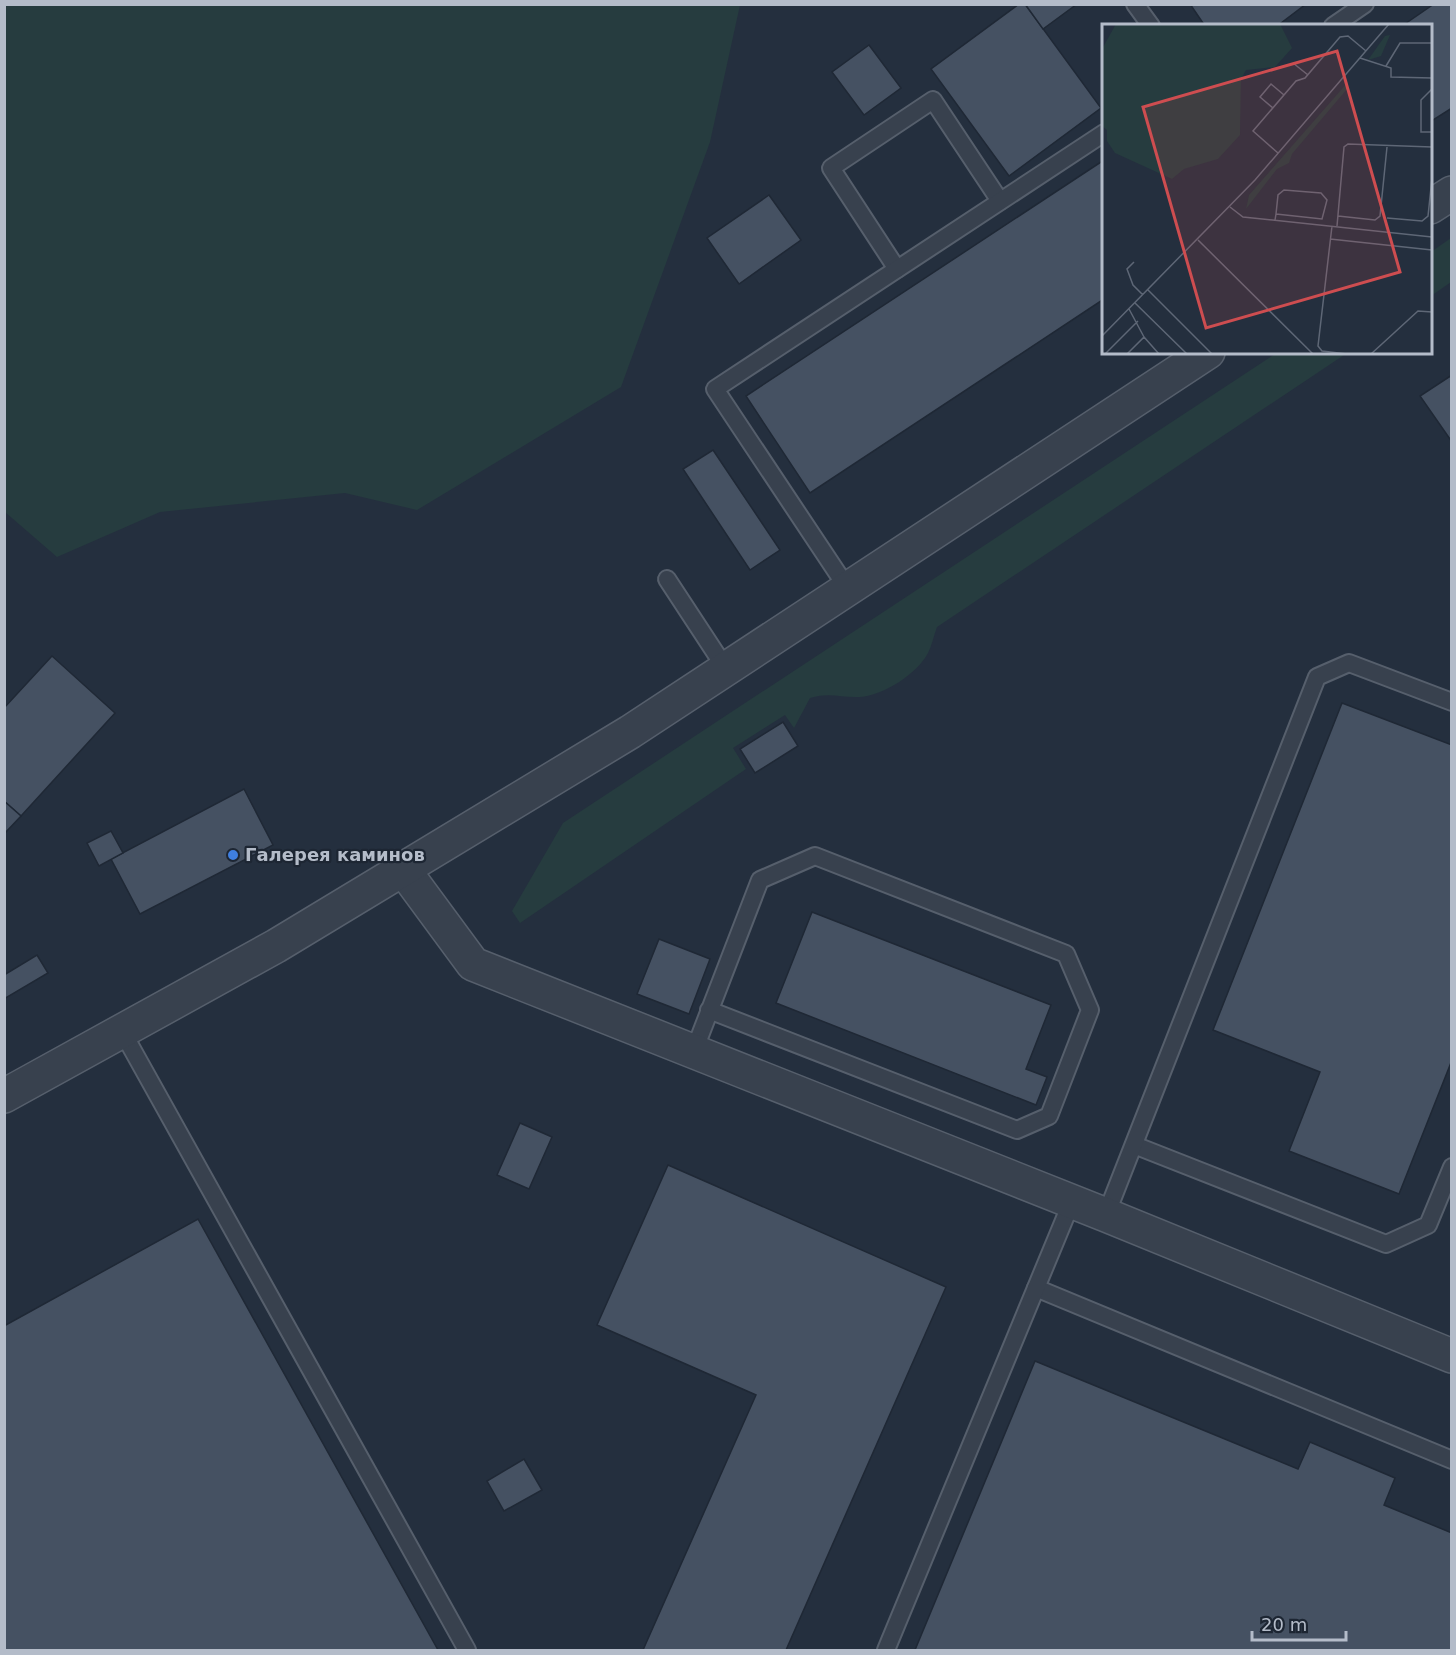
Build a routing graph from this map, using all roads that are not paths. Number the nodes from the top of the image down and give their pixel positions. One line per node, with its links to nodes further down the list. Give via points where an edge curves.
1 (1135, 4): 3 (lane)
2 (1365, 4): 4 (lane)
3 (1150, 24)
4 (1336, 24)
5 (1102, 134): 7 (lane)
6 (1452, 193): 8 (street)
7 (1000, 201): 9 (lane); 9 (lane, via 933,100 831,168)
8 (1432, 206)
9 (897, 269): 12 (lane, via 715,389)
10 (1205, 354): 12 (street)
11 (667, 579): 13 (lane)
12 (848, 590): 13 (street)
13 (726, 669): 15 (street, via 630,732)
14 (1452, 702): 20 (lane, via 1349,663 1317,677)
15 (403, 869): 17 (street, via 276,946); 18 (street, via 473,964)
16 (709, 1010): 16 (lane, via 760,880 815,856 1066,954 1090,1010 1049,1116 1017,1130); 18 (lane)
17 (122, 1031): 19 (street); 27 (lane)
18 (693, 1051): 22 (street)
19 (4, 1096)
20 (1134, 1145): 21 (lane, via 1386,1244 1428,1226); 23 (lane)
21 (1452, 1167)
22 (1072, 1201): 23 (street); 24 (lane)
23 (1107, 1215): 25 (street)
24 (1036, 1288): 26 (lane); 28 (lane)
25 (1452, 1356)
26 (1452, 1460)
27 (467, 1650)
28 (886, 1650)

